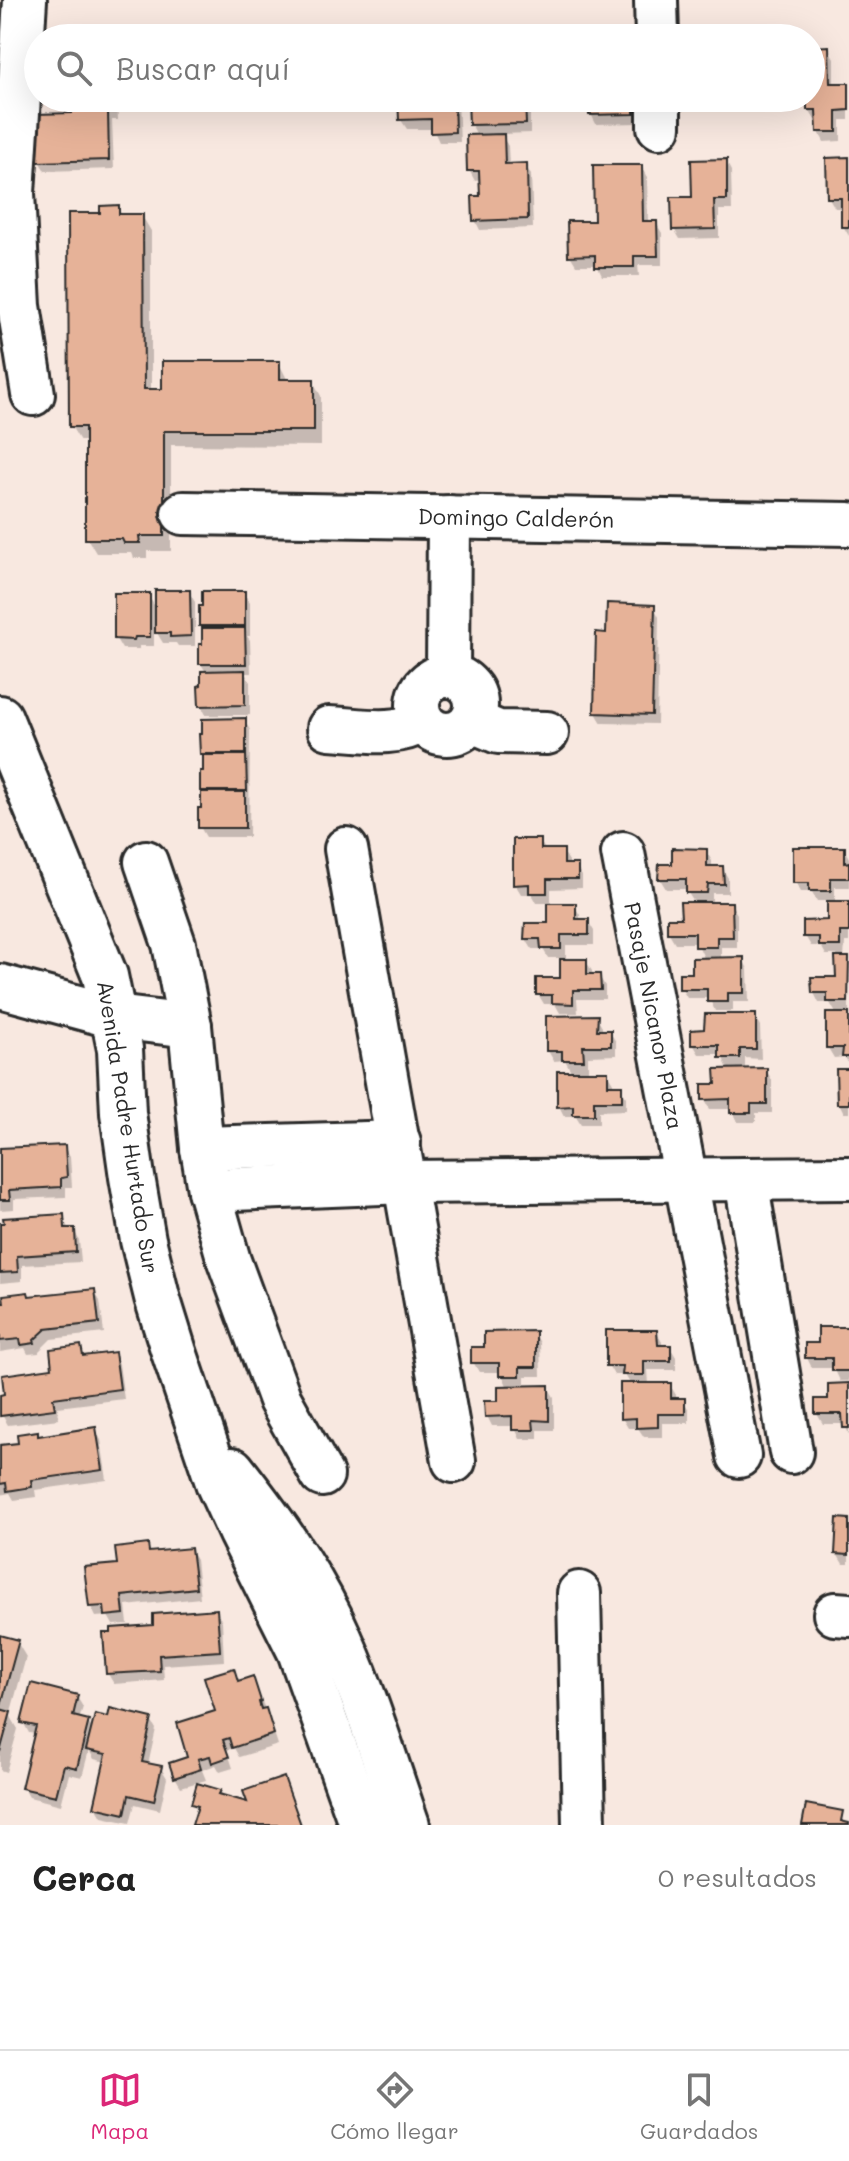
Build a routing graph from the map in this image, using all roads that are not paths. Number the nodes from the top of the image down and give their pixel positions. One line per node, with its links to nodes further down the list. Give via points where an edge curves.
1 (25, 0): 4 (street, via 13,193 19,306)
2 (656, 0): 3 (street)
3 (657, 24)
4 (33, 394)
5 (183, 513): 6 (street, Domingo Calderón)
6 (449, 517): 7 (street, Domingo Calderón); 8 (street)
7 (849, 524)
8 (448, 675): 10 (street, via 431,680 419,694); 11 (street, via 467,683 473,692)
9 (0, 718): 18 (main road, Avenida Padre Hurtado Sur, via 105,976)
10 (422, 721): 11 (street, via 445,734 455,734); 12 (street, via 397,732)
11 (472, 721): 13 (street, via 498,732)
12 (329, 728)
13 (547, 733)
14 (346, 849): 21 (street)
15 (623, 853): 24 (street, Pasaje Nicanor Plaza)
16 (146, 862): 19 (street, via 174,944)
17 (0, 986): 18 (street)
18 (115, 1017): 19 (street); 26 (main road, Avenida Padre Hurtado Sur, via 143,1240)
19 (190, 1026): 20 (street)
20 (202, 1148): 21 (street); 25 (street)
21 (402, 1162): 24 (street); 25 (street); 29 (street)
22 (849, 1178): 23 (street)
23 (746, 1179): 24 (street); 27 (street)
24 (685, 1180): 28 (street, Pasaje Nicanor Plaza)
25 (209, 1190): 30 (street, via 280,1400)
26 (193, 1407): 32 (main road, Avenida Padre Hurtado Sur, via 219,1485 300,1651); 33 (main road, Avenida Padre Hurtado Sur, via 325,1608 358,1684)
27 (791, 1452)
28 (739, 1456)
29 (454, 1461)
30 (322, 1475)
31 (579, 1593): 34 (street)
32 (362, 1825)
33 (407, 1825)
34 (584, 1825)

